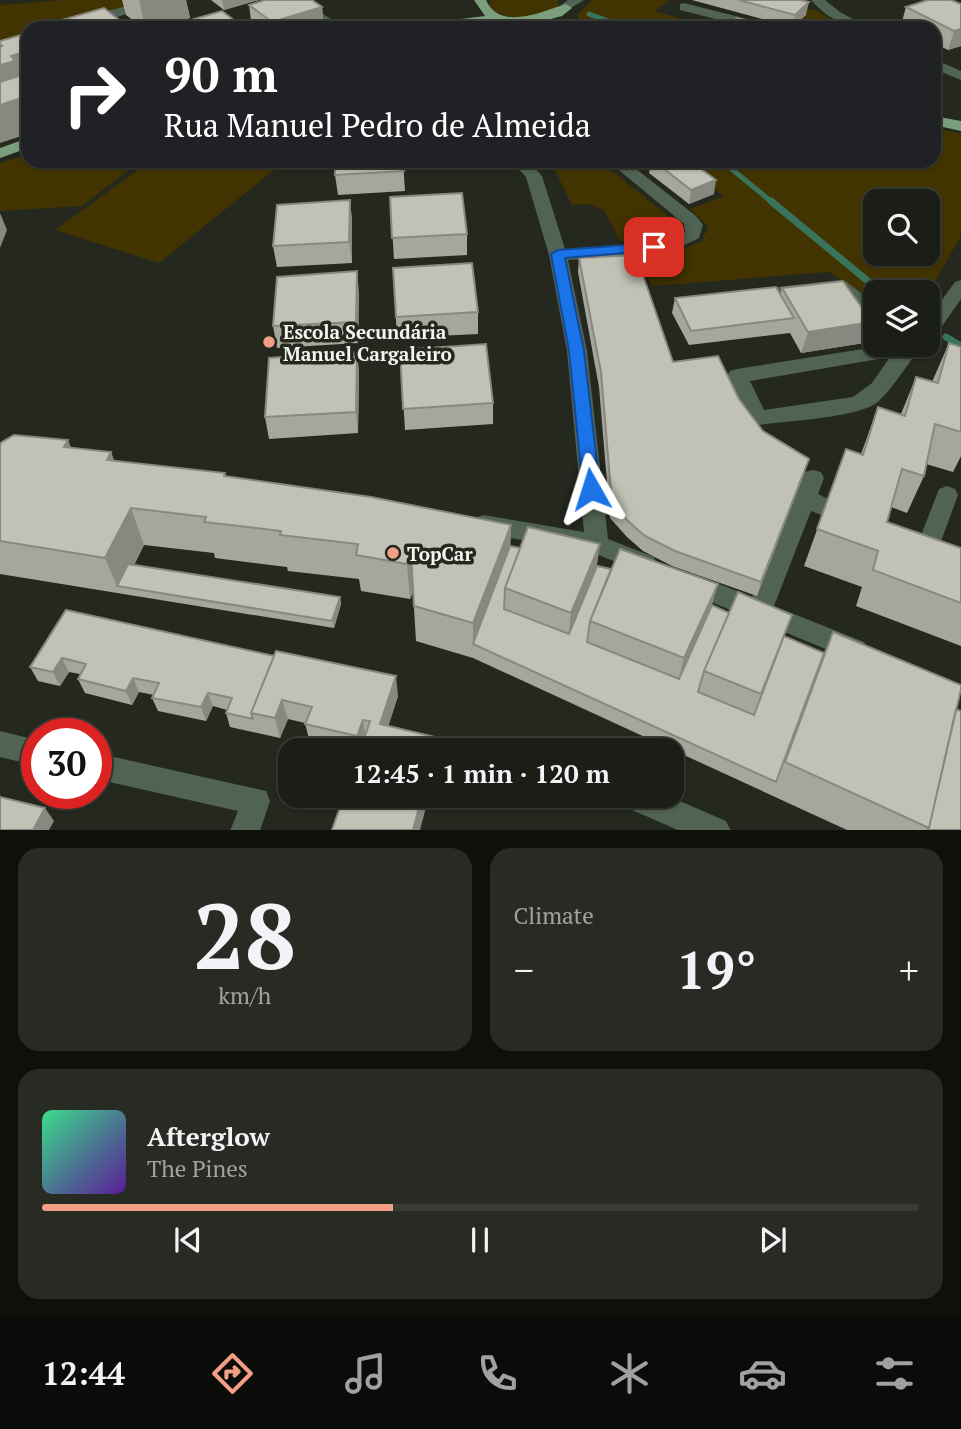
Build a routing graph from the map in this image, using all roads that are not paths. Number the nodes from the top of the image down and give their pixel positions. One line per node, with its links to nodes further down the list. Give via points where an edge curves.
1 (165, 0): 9 (street)
2 (292, 0): 7 (street)
3 (479, 0): 8 (main road, via 482,8); 12 (main road)
4 (817, 0): 17 (street)
5 (569, 3): 14 (main road, via 546,19); 15 (main road)
6 (684, 7): 16 (street)
7 (316, 15): 10 (street); 11 (street)
8 (500, 19): 13 (main road); 14 (main road)
9 (97, 21)
10 (294, 21)
11 (326, 21)
12 (432, 21)
13 (482, 21)
14 (517, 21)
15 (569, 21)
16 (739, 21)
17 (847, 21)
18 (941, 66): 19 (street)
19 (961, 76)
20 (941, 122): 21 (main road)
21 (961, 126)
22 (21, 146): 23 (main road)
23 (0, 153)
24 (526, 168): 26 (street, via 534,176)
25 (625, 168): 26 (street, via 690,219 694,234 654,247)
26 (558, 254): 36 (street, via 577,351)
27 (961, 286): 30 (street)
28 (732, 298): 29 (street, via 841,286)
29 (863, 303)
30 (940, 315)
31 (908, 345): 31 (street, via 875,394 857,404 758,418 737,376 871,356)
32 (814, 494): 37 (street)
33 (947, 495): 35 (street, via 929,545)
34 (467, 522): 36 (street)
35 (893, 531)
36 (597, 544): 37 (street)
37 (759, 611): 38 (street)
38 (873, 657)
39 (0, 744): 40 (street)
40 (21, 749)
41 (112, 770): 43 (street, via 256,801)
42 (661, 808): 44 (street)
43 (245, 830)
44 (714, 830)

